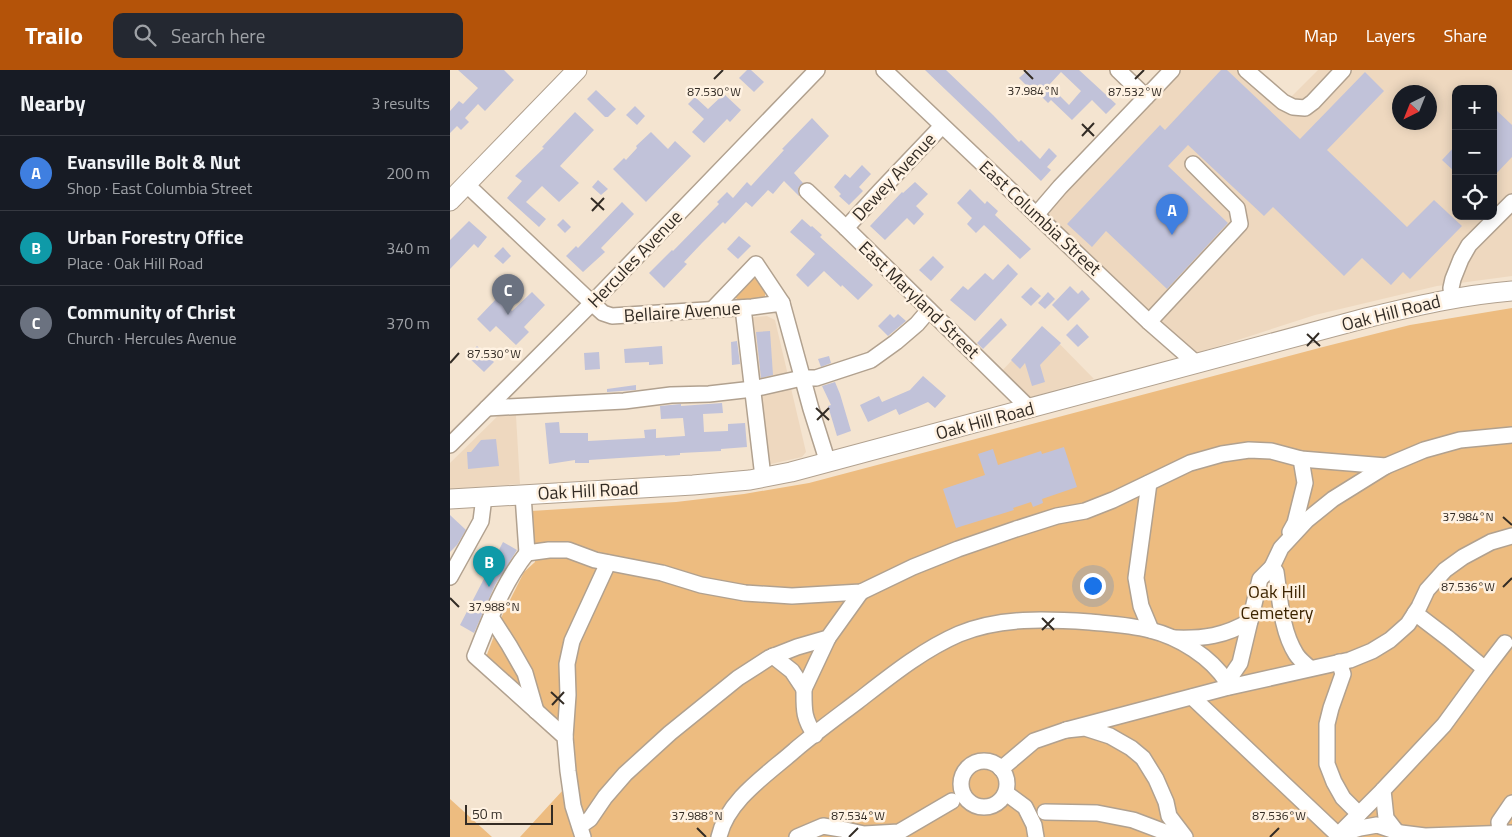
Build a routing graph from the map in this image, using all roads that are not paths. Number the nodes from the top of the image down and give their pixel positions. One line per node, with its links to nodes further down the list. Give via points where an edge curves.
1 (577, 70): 11 (main road)
2 (817, 70): 19 (street, Hercules Avenue)
3 (884, 70): 9 (street, East Columbia Street)
4 (1118, 70): 8 (street)
5 (1172, 70): 8 (street)
6 (1246, 70): 7 (street, via 1283,102 1305,108)
7 (1343, 70)
8 (1146, 97): 15 (street)
9 (942, 126): 15 (street, East Columbia Street); 16 (street, Dewey Avenue)
10 (1193, 164): 24 (street, via 1237,208 1240,224)
11 (466, 184): 13 (main road); 19 (street, Bellaire Avenue)
12 (807, 191): 16 (street, East Maryland Street)
13 (450, 201)
14 (1512, 202): 18 (street, via 1469,245 1451,288)
15 (1036, 215): 24 (street, East Columbia Street)
16 (846, 228): 23 (street, East Maryland Street)
17 (1512, 291): 18 (main road, Oak Hill Road)
18 (1452, 298): 25 (main road, Oak Hill Road)
19 (592, 303): 22 (street, Bellaire Avenue, via 612,316); 28 (street, Hercules Avenue)
20 (782, 303): 21 (street, Bellaire Avenue); 22 (street, via 756,264); 26 (street)
21 (743, 308): 22 (street, Bellaire Avenue); 27 (street)
22 (712, 310)
23 (929, 310): 26 (street, via 917,324 871,360 816,378); 29 (street, East Maryland Street)
24 (1149, 322): 25 (street, East Columbia Street)
25 (1197, 364): 29 (main road, Oak Hill Road)
26 (802, 378): 27 (street); 33 (street)
27 (752, 389): 28 (street, via 624,401); 35 (street)
28 (486, 408): 31 (street, Hercules Avenue)
29 (1030, 409): 33 (main road, Oak Hill Road)
30 (1512, 435): 34 (street, via 1460,440)
31 (450, 445)
32 (1301, 459): 34 (street); 36 (street, via 1271,451 1222,454 1190,463); 41 (street, via 1305,483 1301,502 1295,523)
33 (828, 463): 35 (main road, Oak Hill Road)
34 (1386, 466): 41 (street, via 1333,499 1307,520)
35 (762, 477): 37 (main road, Oak Hill Road, via 693,485)
36 (1148, 483): 46 (street, via 1085,512 1057,516 958,549); 50 (street, via 1136,578 1141,606)
37 (523, 495): 38 (main road, Oak Hill Road); 42 (street)
38 (484, 497): 39 (main road, Oak Hill Road); 45 (street, via 481,521)
39 (450, 499)
40 (1512, 536): 47 (street, via 1491,542 1445,570 1427,590)
41 (1281, 548): 44 (street)
42 (527, 553): 43 (street, via 568,550); 48 (street)
43 (608, 563): 46 (street, via 744,593 792,596); 64 (street, via 572,641 567,664)
44 (1272, 566): 49 (street, via 1260,579); 56 (street, via 1276,572 1289,640 1296,655)
45 (450, 577)
46 (861, 592): 51 (street)
47 (1415, 613): 55 (street, via 1390,640 1372,651); 57 (street)
48 (491, 617): 61 (street, via 524,673); 61 (street, via 475,656)
49 (1250, 621): 52 (street, via 1236,630 1214,636); 58 (street, via 1240,663)
50 (1151, 630): 52 (street); 63 (street, via 1116,624 1024,620 959,634 885,680)
51 (828, 638): 54 (street); 59 (street)
52 (1172, 638): 58 (street, via 1205,658 1220,671)
53 (1510, 640): 57 (street)
54 (773, 656): 59 (street, via 792,671); 77 (street, via 738,678 670,732 625,774)
55 (1339, 662): 56 (street); 74 (street, via 1343,674 1327,724 1327,764 1343,798)
56 (1310, 668): 58 (street)
57 (1485, 670): 67 (street, via 1444,725)
58 (1228, 685): 60 (street)
59 (804, 689): 63 (street, via 804,714)
60 (1192, 697): 62 (street); 80 (street)
61 (537, 712): 64 (street)
62 (1066, 730): 65 (street, via 1034,741); 85 (street, via 1085,728 1110,736 1143,758 1156,779 1169,816)
63 (815, 734): 81 (street, via 736,804 726,816)
64 (565, 737): 77 (street, via 573,806)
65 (1001, 769): 66 (street, via 992,762 976,762 964,772); 68 (street, via 1007,778)
66 (961, 780): 69 (street); 71 (street, via 964,795)
67 (1383, 790): 74 (street); 79 (street, via 1386,818)
68 (1006, 793): 71 (street, via 990,807); 72 (street)
69 (952, 801): 71 (street); 75 (street)
70 (1512, 803): 78 (street, via 1498,822)
71 (975, 806)
72 (1026, 807): 73 (street); 76 (street)
73 (1045, 812): 76 (street); 84 (street, via 1097,813 1133,820)
74 (1359, 814): 80 (street)
75 (922, 820): 82 (street, via 899,832 864,834 823,826); 83 (street)
76 (1035, 831)
77 (582, 832)
78 (1506, 833): 79 (street)
79 (1405, 834): 80 (street, via 1378,825)
80 (1335, 836)
81 (719, 837)
82 (797, 837)
83 (908, 837)
84 (1178, 837)
85 (1185, 837)

